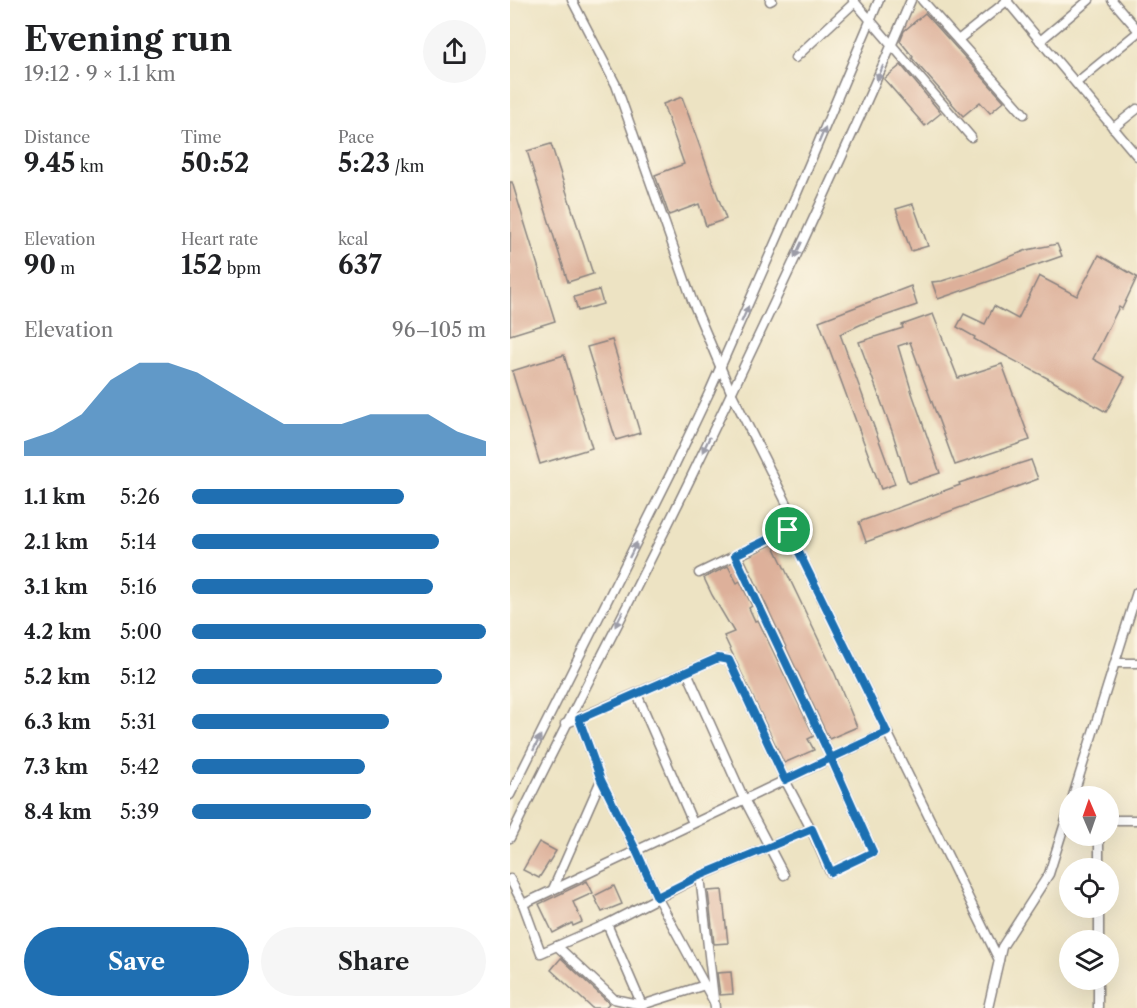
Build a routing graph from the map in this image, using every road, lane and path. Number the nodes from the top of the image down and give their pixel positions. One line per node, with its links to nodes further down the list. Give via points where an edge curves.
1 (572, 0): 21 (street, via 616,85)
2 (879, 0): 9 (street)
3 (911, 0): 13 (street)
4 (922, 0): 11 (street)
5 (1007, 0): 11 (street); 12 (street)
6 (1089, 0): 12 (street)
7 (1112, 0): 10 (street)
8 (854, 1): 9 (street); 14 (street)
9 (870, 19): 13 (street); 21 (street, one-way to 9)
10 (1137, 31): 15 (street)
11 (958, 40): 17 (street)
12 (1040, 41): 15 (street)
13 (892, 44): 19 (street); 22 (street, one-way to 22)
14 (795, 58)
15 (1076, 83): 18 (street)
16 (1137, 109): 18 (street)
17 (1024, 114)
18 (1113, 128): 20 (street)
19 (971, 136)
20 (1137, 156)
21 (721, 367): 22 (street); 38 (street, one-way to 21)
22 (731, 392): 23 (street, via 788,506); 32 (street, one-way to 32)
23 (788, 530): 24 (street); 33 (street)
24 (735, 555): 25 (street); 34 (street)
25 (699, 573)
26 (1137, 592): 27 (street)
27 (1115, 663): 28 (street); 37 (street)
28 (1137, 663)
29 (687, 672): 30 (street); 36 (street, via 718,658 729,660); 39 (street)
30 (637, 694): 31 (street); 42 (street)
31 (579, 719): 32 (street); 35 (street)
32 (565, 724): 44 (street)
33 (887, 732): 34 (street); 56 (street)
34 (831, 758): 36 (street); 43 (street, via 873,852 831,872)
35 (601, 780): 47 (street); 51 (street)
36 (785, 780): 39 (street); 43 (street)
37 (1076, 786)
38 (510, 795)
39 (744, 799): 42 (street); 46 (street)
40 (1119, 820): 41 (street)
41 (1137, 820)
42 (693, 824): 47 (street)
43 (812, 829): 46 (street)
44 (510, 838)
45 (1059, 844): 56 (street, via 1048,874 1002,947)
46 (769, 846): 48 (street); 49 (street)
47 (636, 850): 51 (street); 52 (street)
48 (784, 875)
49 (699, 876): 52 (street); 60 (street)
50 (510, 879): 53 (street)
51 (554, 889): 53 (street)
52 (657, 897): 54 (street); 57 (street)
53 (523, 904): 55 (street, via 541,954)
54 (607, 924): 55 (street); 59 (street)
55 (557, 946): 59 (street, via 614,999)
56 (999, 960): 61 (street)
57 (705, 985): 59 (street); 60 (street)
58 (1098, 990): 62 (street)
59 (642, 1005)
60 (715, 1005)
61 (988, 1008)
62 (1098, 1008)

